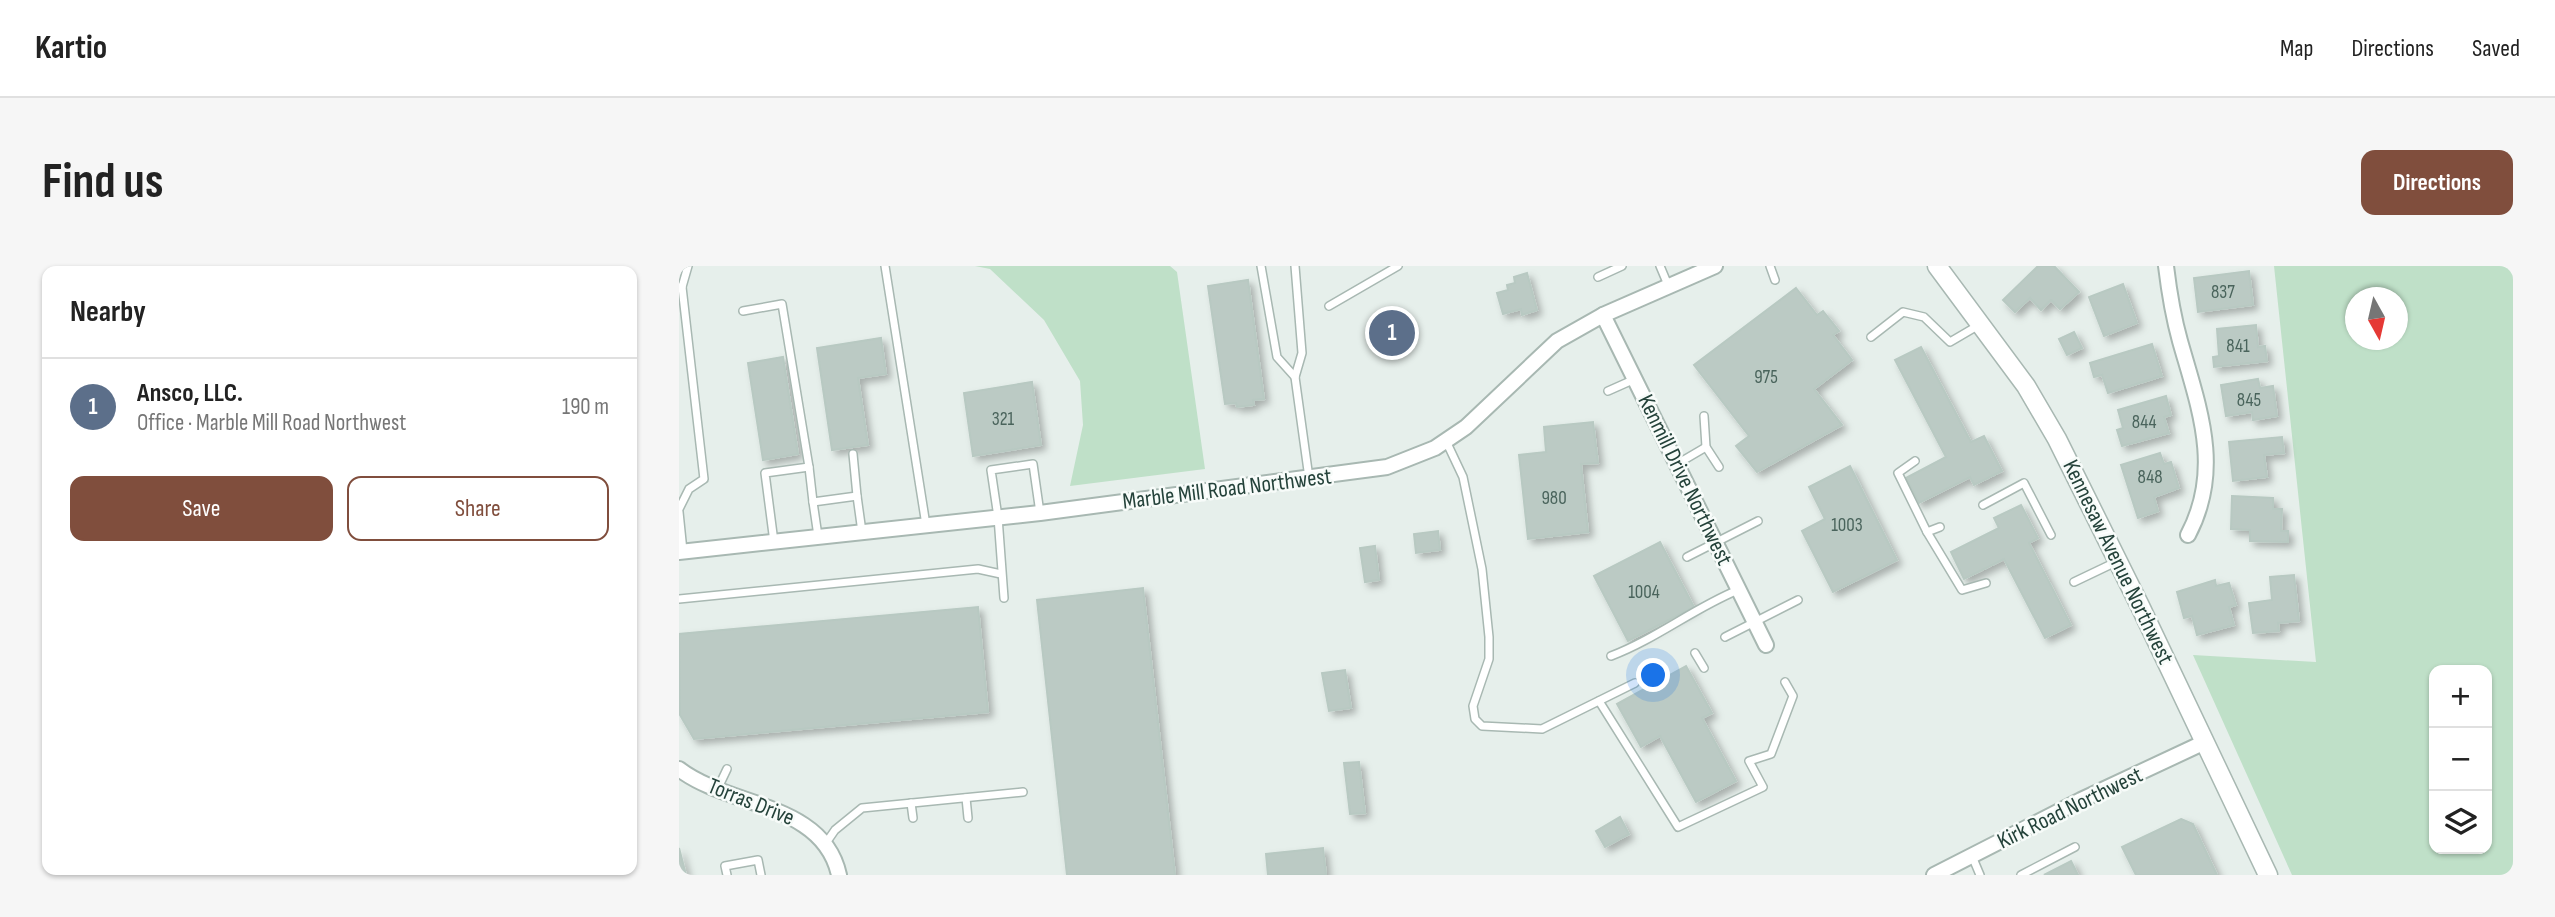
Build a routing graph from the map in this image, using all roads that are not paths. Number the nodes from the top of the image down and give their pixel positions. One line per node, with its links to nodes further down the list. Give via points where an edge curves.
1 (688, 266): 15 (lane)
2 (885, 266): 40 (lane)
3 (1261, 266): 21 (lane, via 1277,357)
4 (1294, 266): 21 (lane, via 1302,353)
5 (1398, 266): 16 (lane)
6 (1622, 266): 12 (lane)
7 (1660, 266): 14 (lane)
8 (1715, 266): 14 (street, Marble Mill Road Northwest)
9 (1770, 266): 13 (lane)
10 (1937, 266): 19 (street, Kennesaw Avenue Northwest)
11 (2166, 266): 45 (street, via 2205,444 2204,494)
12 (1598, 277)
13 (1775, 280)
14 (1668, 285): 18 (street, Marble Mill Road Northwest)
15 (680, 287): 36 (lane, via 704,479 689,489)
16 (1329, 306)
17 (743, 311): 30 (lane, via 782,304)
18 (1603, 316): 22 (street, Kenmill Drive Northwest); 25 (street, Marble Mill Road Northwest, via 1557,341)
19 (1981, 324): 20 (lane, via 1950,342 1924,317 1903,312); 51 (street, Kennesaw Avenue Northwest, via 2057,439)
20 (1871, 337)
21 (1295, 377): 32 (lane)
22 (1635, 379): 23 (lane); 29 (street, Kenmill Drive Northwest)
23 (1608, 391)
24 (1704, 416): 26 (lane)
25 (1447, 441): 32 (street, Marble Mill Road Northwest, via 1387,467); 67 (lane, via 1463,477 1482,569 1489,637 1489,659 1473,706 1475,719 1482,726 1542,729)
26 (1706, 447): 29 (lane); 31 (lane)
27 (853, 454): 33 (lane)
28 (1915, 461): 43 (lane, via 1898,473)
29 (1677, 464): 48 (street, Kenmill Drive Northwest)
30 (809, 467): 34 (lane); 47 (lane, via 765,473)
31 (1719, 467)
32 (1309, 478): 37 (street, Marble Mill Road Northwest)
33 (857, 496): 34 (lane); 42 (lane)
34 (813, 502): 46 (lane)
35 (1983, 505): 44 (lane, via 2024,484)
36 (679, 511): 49 (lane)
37 (1040, 513): 38 (street, Marble Mill Road Northwest); 38 (lane, via 1033,464 991,470)
38 (998, 517): 40 (street, Marble Mill Road Northwest); 52 (lane)
39 (1758, 522): 48 (lane)
40 (926, 525): 42 (street, Marble Mill Road Northwest)
41 (1940, 527): 43 (lane)
42 (862, 532): 46 (street, Marble Mill Road Northwest)
43 (1927, 532): 53 (lane, via 1962,590)
44 (2051, 536)
45 (2188, 536)
46 (818, 537): 47 (street, Marble Mill Road Northwest)
47 (774, 542): 49 (street, Marble Mill Road Northwest)
48 (1716, 543): 50 (lane); 55 (street, Kenmill Drive Northwest)
49 (681, 552)
50 (1687, 557)
51 (2118, 561): 54 (lane); 68 (street, Kennesaw Avenue Northwest)
52 (1001, 574): 56 (lane); 57 (lane, via 978,569)
53 (1986, 583)
54 (2074, 583)
55 (1739, 589): 59 (street, Kenmill Drive Northwest); 63 (lane)
56 (1004, 598)
57 (679, 599)
58 (1798, 600): 59 (lane)
59 (1755, 622): 60 (lane); 61 (street, Kenmill Drive Northwest)
60 (1725, 637)
61 (1766, 645)
62 (1695, 653): 64 (lane)
63 (1611, 656)
64 (1704, 668)
65 (1635, 682): 67 (lane)
66 (1785, 682): 67 (lane, via 1793,696 1771,754 1748,761 1763,788 1678,827)
67 (1599, 701)
68 (2205, 741): 79 (street, Kirk Road Northwest); 86 (street, Kennesaw Avenue Northwest)
69 (679, 769): 71 (street, Torras Drive)
70 (727, 769): 71 (lane)
71 (717, 790): 77 (street, Torras Drive, via 795,819)
72 (1023, 792): 73 (lane)
73 (966, 798): 74 (lane); 76 (lane)
74 (911, 803): 75 (lane); 77 (lane, via 862,808)
75 (913, 818)
76 (968, 818)
77 (826, 843): 82 (street, Torras Drive)
78 (2075, 847): 85 (lane)
79 (1972, 856): 83 (street, Kirk Road Northwest); 84 (lane)
80 (727, 875): 81 (lane, via 725,866 758,860)
81 (761, 875)
82 (839, 875)
83 (1934, 875)
84 (1980, 875)
85 (2021, 875)
86 (2268, 875)

